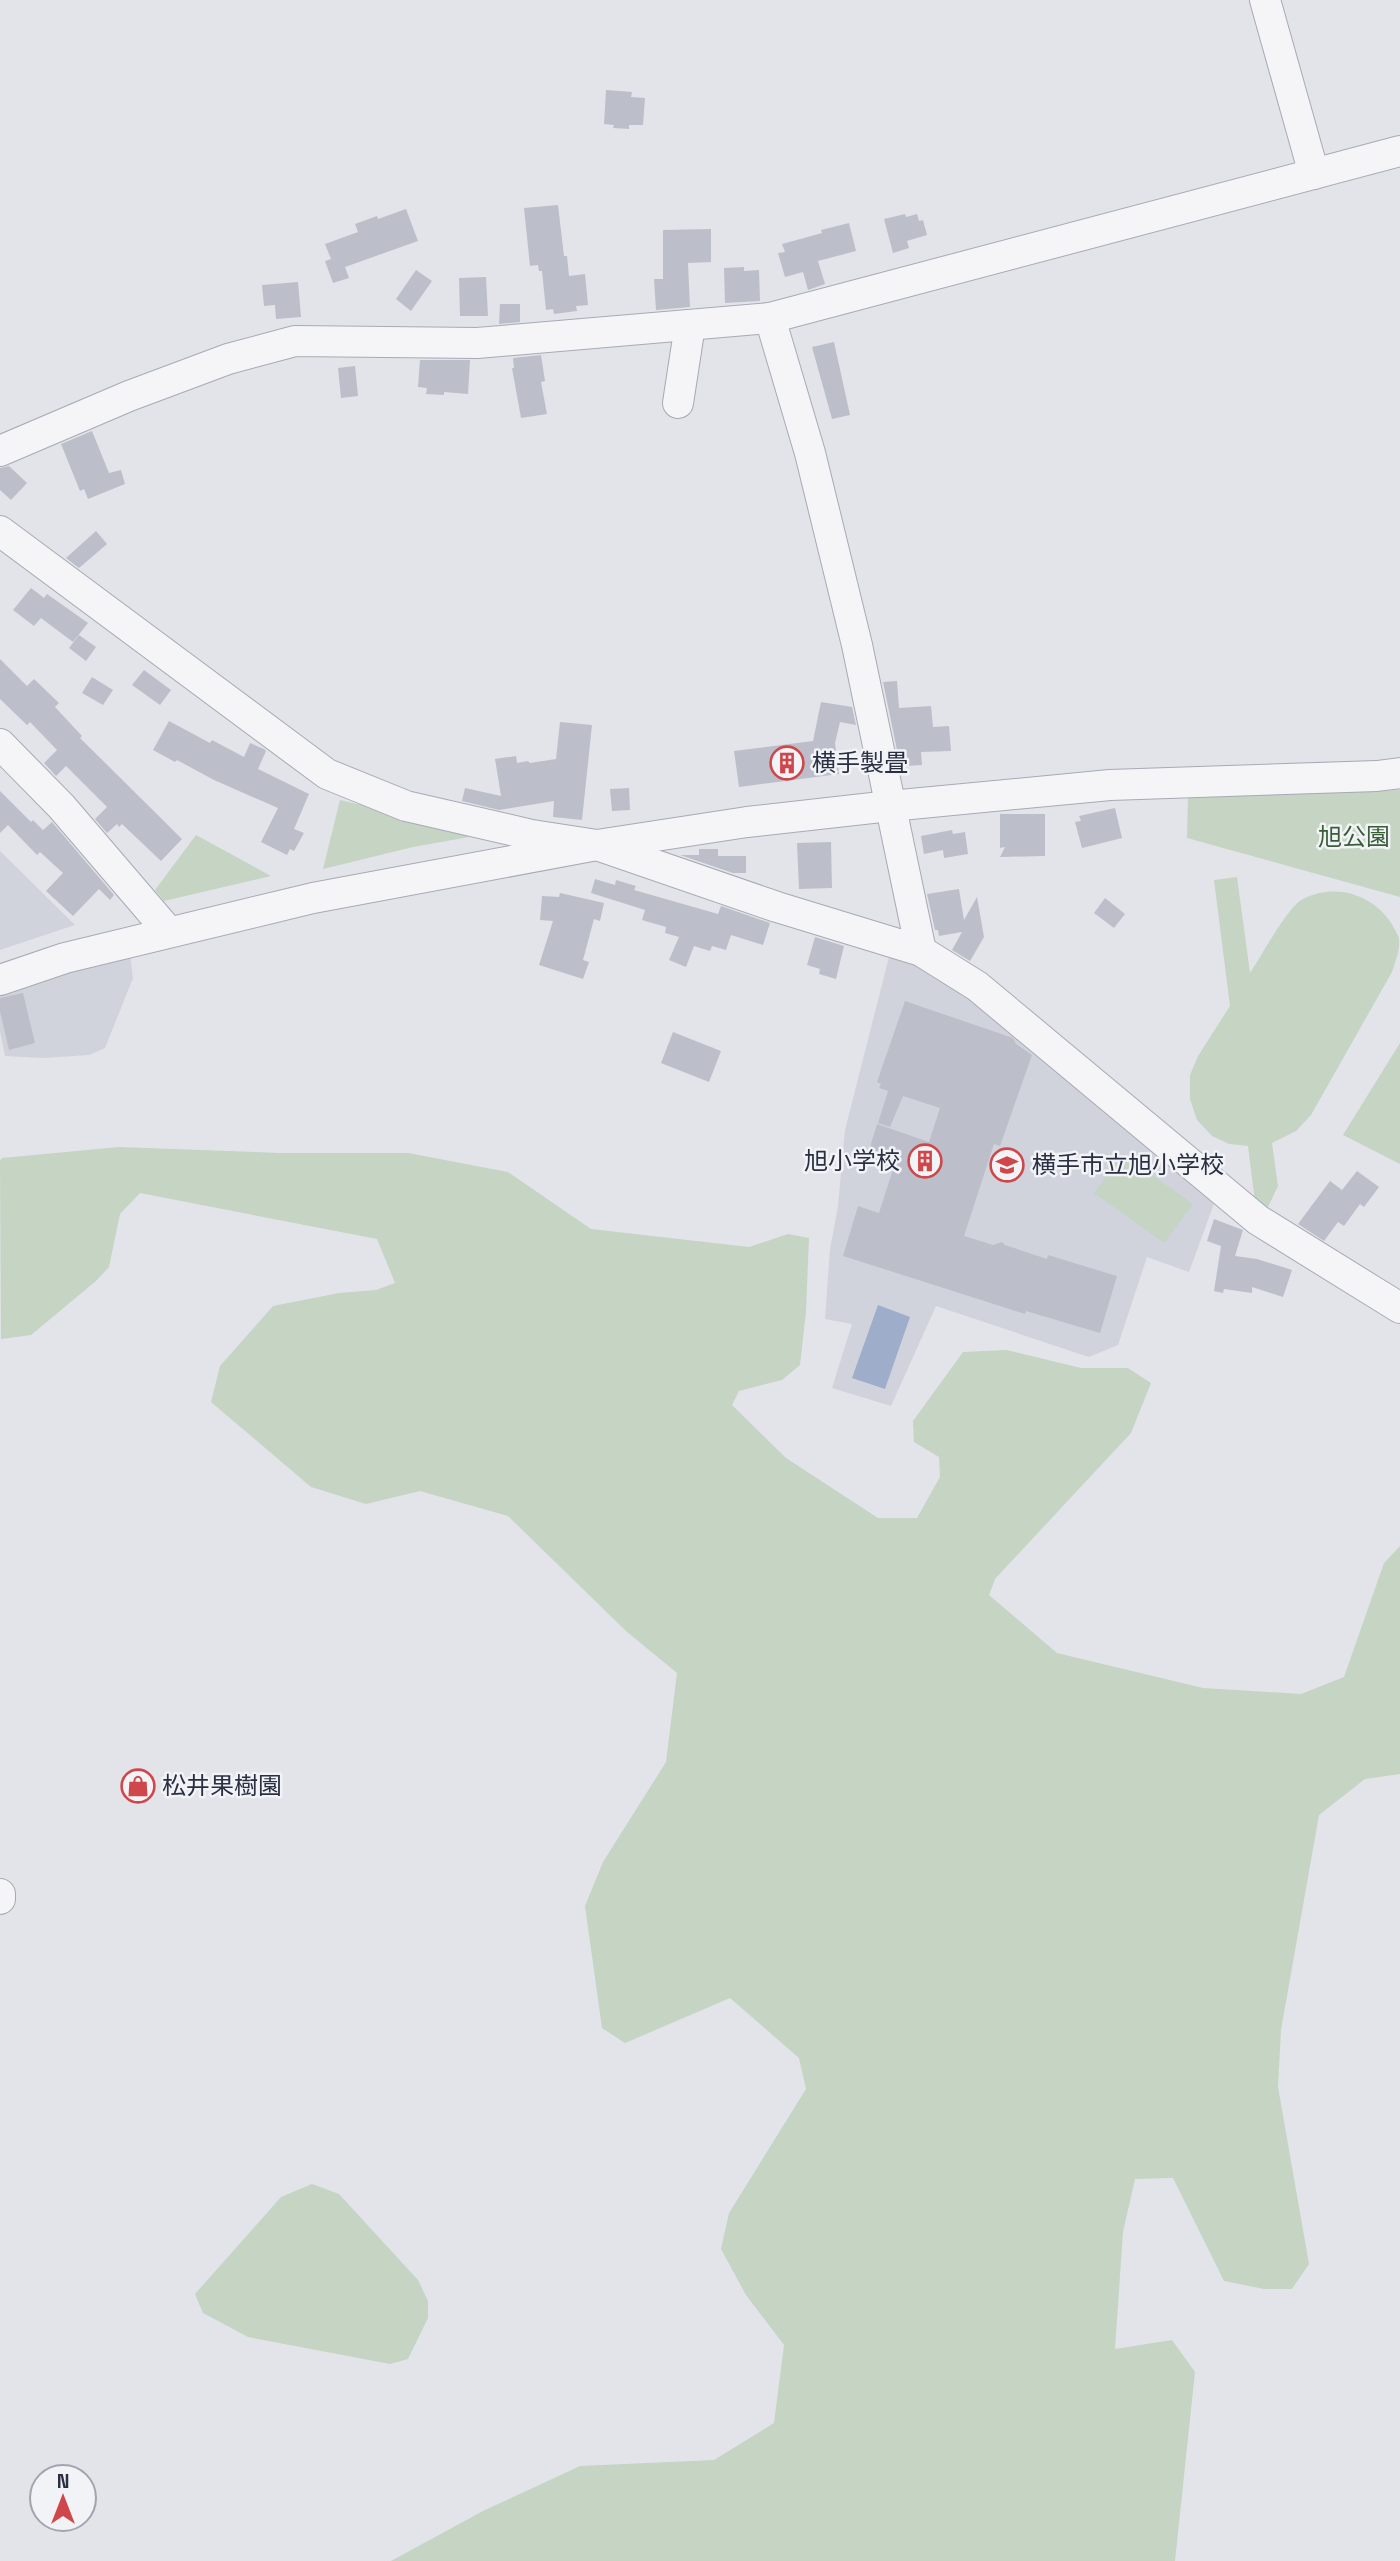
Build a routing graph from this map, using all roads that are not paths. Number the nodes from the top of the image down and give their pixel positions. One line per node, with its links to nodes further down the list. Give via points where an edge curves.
1 (1265, 0): 3 (street)
2 (1400, 151): 3 (street)
3 (1314, 174): 4 (street)
4 (770, 318): 5 (street); 11 (street, via 810,453)
5 (690, 325): 6 (street); 7 (street, via 477,343 295,341 228,359)
6 (678, 403)
7 (0, 451)
8 (0, 531): 12 (street, via 327,774 406,806)
9 (0, 744): 13 (street, via 61,806)
10 (1400, 773): 11 (street, via 1110,785)
11 (890, 806): 12 (street); 14 (street)
12 (597, 845): 13 (street, via 313,898); 14 (street)
13 (168, 932): 15 (street)
14 (920, 951): 16 (street, via 977,986 1258,1220)
15 (0, 980)
16 (1400, 1308)
17 (0, 1894): 18 (street)
18 (0, 1899)

